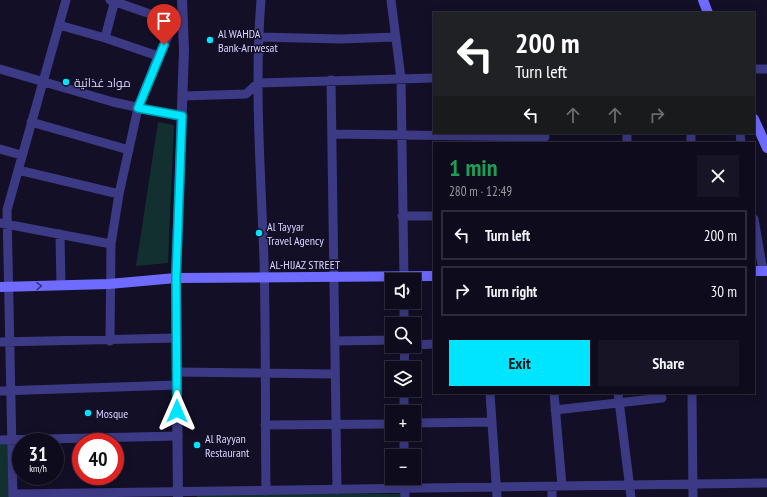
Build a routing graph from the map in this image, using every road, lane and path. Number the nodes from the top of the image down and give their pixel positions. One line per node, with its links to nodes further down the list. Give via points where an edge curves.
1 (66, 0): 9 (street)
2 (113, 0): 8 (street); 12 (street)
3 (182, 0): 8 (street)
4 (261, 0): 10 (street)
5 (391, 0): 11 (street)
6 (703, 0): 7 (main road)
7 (708, 12)
8 (179, 24): 13 (street); 22 (street, via 184,50)
9 (59, 25): 12 (street); 20 (street)
10 (258, 37): 11 (street); 21 (street)
11 (396, 37): 17 (street)
12 (104, 38): 13 (street)
13 (158, 56): 23 (street)
14 (0, 69): 20 (street)
15 (767, 69): 16 (street)
16 (755, 70)
17 (401, 78): 18 (street); 19 (street); 28 (street)
18 (433, 78)
19 (331, 80): 21 (street); 27 (street)
20 (42, 82): 23 (street); 26 (street)
21 (258, 83): 22 (street, via 246,94); 49 (street)
22 (183, 96): 24 (street)
23 (138, 108): 24 (street); 33 (street)
24 (182, 116): 48 (street)
25 (755, 120): 31 (main road)
26 (31, 122): 33 (street); 34 (street)
27 (332, 134): 28 (street); 46 (street)
28 (402, 135): 29 (street); 37 (street)
29 (472, 137): 30 (street)
30 (546, 138)
31 (767, 148)
32 (0, 149): 34 (street)
33 (130, 150): 36 (street)
34 (21, 155): 35 (street)
35 (18, 170): 36 (street); 39 (street)
36 (119, 194): 42 (street)
37 (402, 216): 38 (street); 44 (street)
38 (433, 216)
39 (4, 223): 41 (street); 53 (street)
40 (755, 226): 43 (street)
41 (60, 234): 42 (street); 52 (street)
42 (111, 244): 51 (street)
43 (761, 271)
44 (404, 273)
45 (433, 276): 47 (main road, AL-HIJAZ STREET)
46 (334, 277): 49 (main road, AL-HIJAZ STREET); 50 (main road, AL-HIJAZ STREET); 57 (street)
47 (421, 277)
48 (176, 278): 49 (main road, AL-HIJAZ STREET); 51 (main road, AL-HIJAZ STREET); 54 (street)
49 (264, 278): 63 (street)
50 (385, 278)
51 (109, 284): 52 (main road, AL-HIJAZ STREET); 56 (street)
52 (61, 285): 53 (main road, AL-HIJAZ STREET, one-way to 52)
53 (5, 287): 59 (street)
54 (177, 338): 56 (street); 62 (street)
55 (385, 340): 57 (street)
56 (110, 341): 59 (street)
57 (335, 341): 64 (street)
58 (0, 342): 59 (street)
59 (11, 342): 67 (street)
60 (433, 344): 61 (street)
61 (421, 345)
62 (177, 372): 63 (street); 65 (street)
63 (265, 373): 64 (street); 78 (street)
64 (335, 374): 79 (street)
65 (177, 385): 67 (street); 80 (street)
66 (0, 391): 67 (street)
67 (10, 391): 81 (street)
68 (490, 394): 75 (street)
69 (554, 394): 74 (street)
70 (618, 394): 73 (street)
71 (692, 394): 83 (street)
72 (662, 398): 73 (street)
73 (619, 403): 74 (street); 85 (street)
74 (555, 410): 87 (street)
75 (492, 422): 76 (street); 90 (street)
76 (421, 423)
77 (385, 424): 79 (street)
78 (265, 425): 79 (street); 89 (street)
79 (336, 425): 88 (street)
80 (178, 436): 81 (street); 92 (street)
81 (11, 439): 82 (street); 93 (street)
82 (0, 440)
83 (693, 482): 84 (street); 85 (street); 96 (street)
84 (767, 483)
85 (630, 484): 87 (street); 95 (street)
86 (552, 486): 87 (street); 90 (street); 94 (street)
87 (562, 486)
88 (337, 490): 89 (street); 91 (street)
89 (266, 491): 92 (street)
90 (497, 492): 91 (street)
91 (405, 493)
92 (178, 494): 93 (street)
93 (13, 496)
94 (552, 497)
95 (631, 497)
96 (693, 497)

